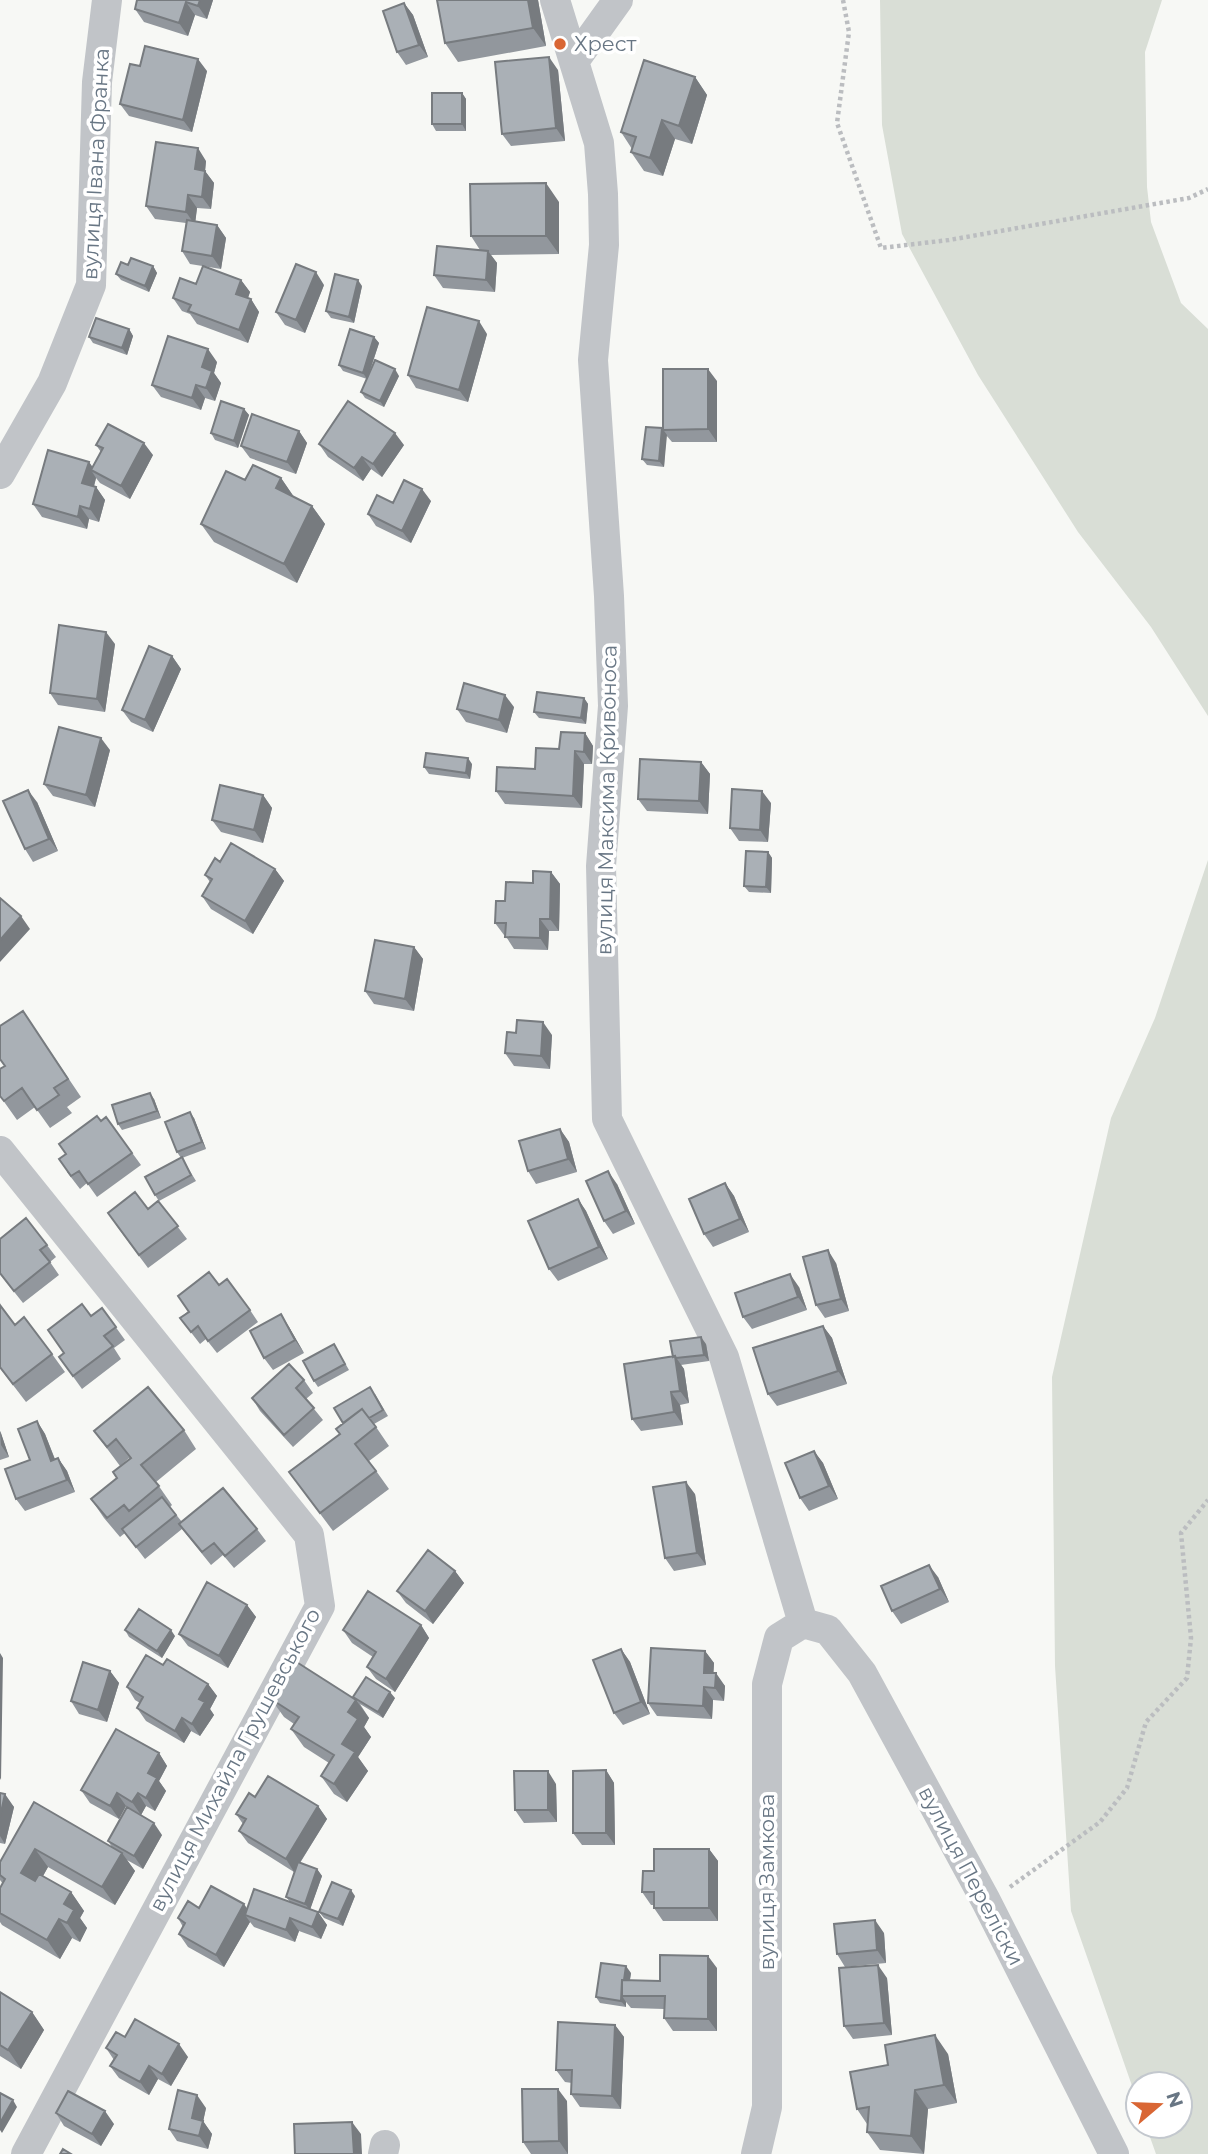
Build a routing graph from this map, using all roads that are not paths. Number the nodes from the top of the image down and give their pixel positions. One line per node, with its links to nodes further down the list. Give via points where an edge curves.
1 (107, 0): 5 (street, вулиця Івана Франка, via 97,82 91,285 52,383)
2 (555, 0): 4 (street, вулиця Максима Кривоноса)
3 (618, 0): 4 (street)
4 (575, 60): 7 (street, вулиця Максима Кривоноса, via 599,143 603,194 604,246 593,360 613,706 601,866 607,1119 724,1357)
5 (0, 474)
6 (0, 1151): 8 (street, вулиця Михайла Грушевського, via 309,1535 320,1606)
7 (803, 1623): 9 (street, вулиця Замкова, via 779,1638 767,1684 767,2106); 10 (street, вулиця Переліски, via 828,1630 862,1674 986,1901)
8 (26, 2154)
9 (756, 2154)
10 (1114, 2154)

